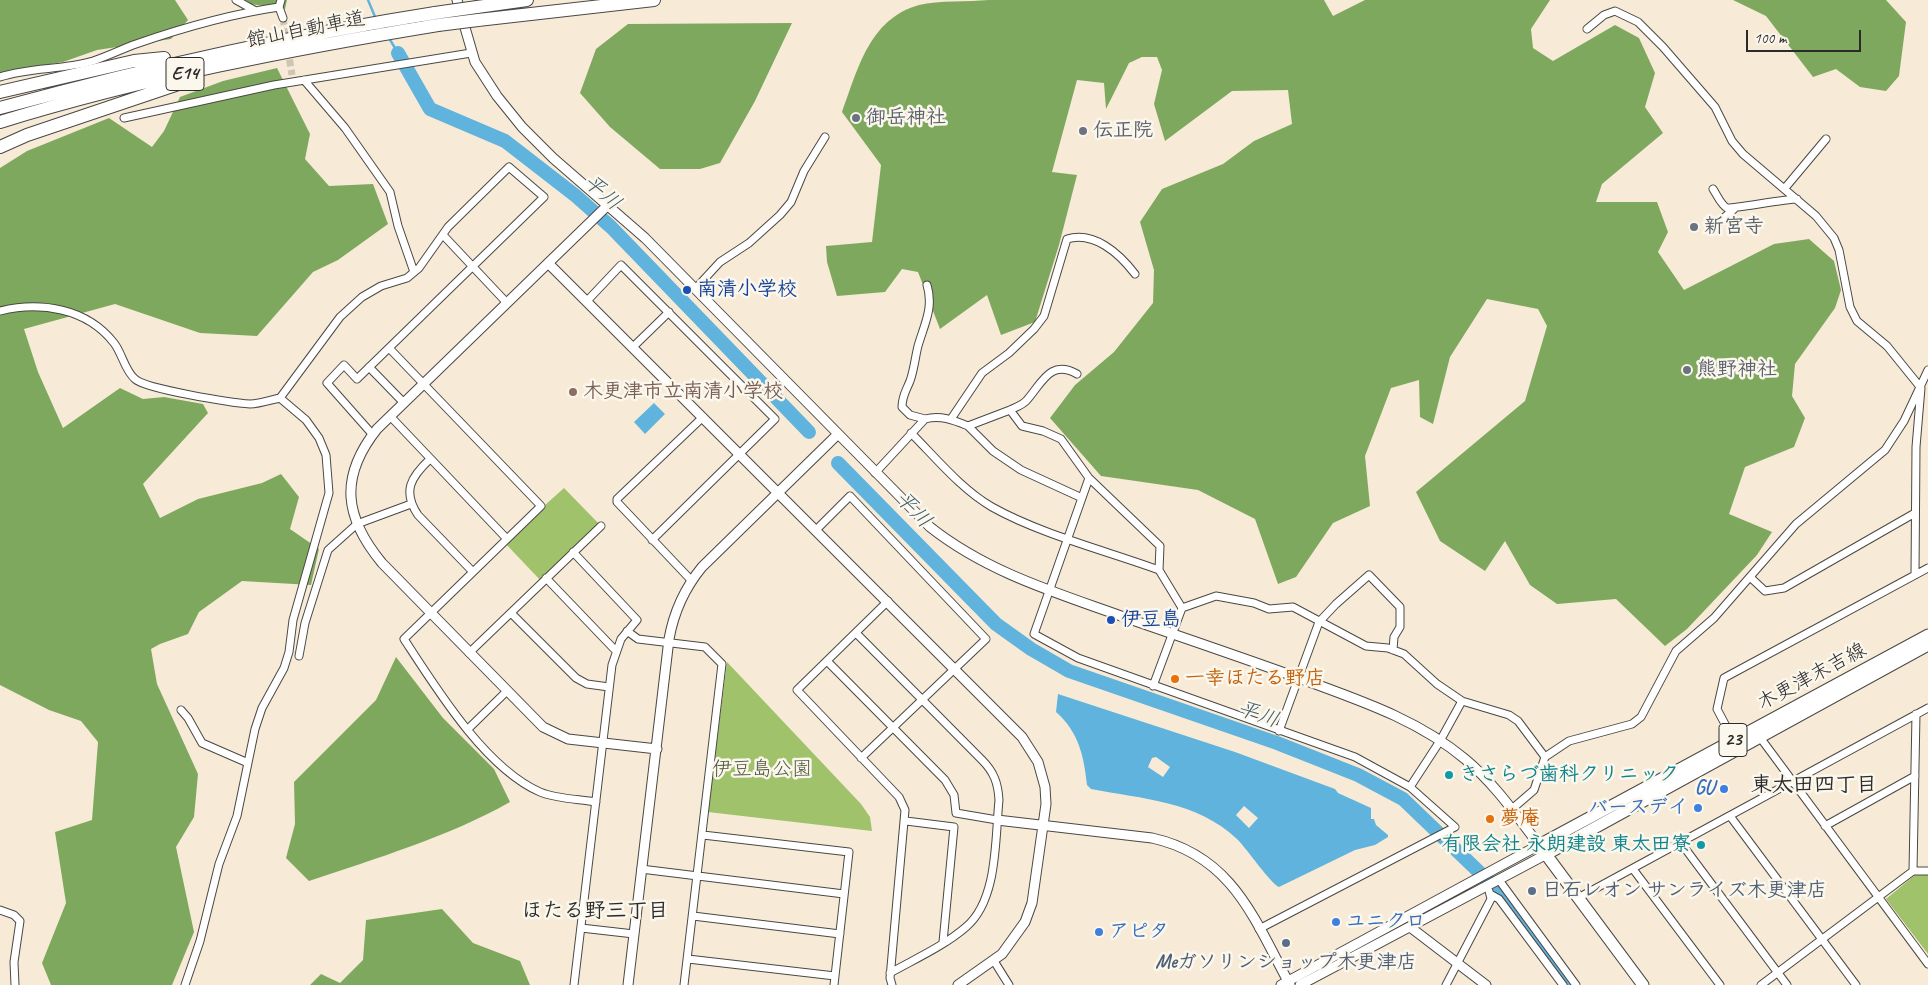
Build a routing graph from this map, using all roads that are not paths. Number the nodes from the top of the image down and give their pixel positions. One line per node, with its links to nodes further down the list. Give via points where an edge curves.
1 (236, 0): 6 (street)
2 (457, 0): 12 (street)
3 (527, 0): 7 (highway, 館山自動車道 / E14)
4 (654, 0): 7 (highway, 館山自動車道 / E14)
5 (280, 3): 6 (street); 8 (street)
6 (254, 10): 14 (street, via 162,35 95,60)
7 (477, 13): 9 (highway, 館山自動車道 / E14, bridge)
8 (283, 18)
9 (437, 19): 11 (highway, 館山自動車道 / E14, via 398,18); 13 (highway, 館山自動車道 / E14, via 402,31)
10 (1587, 29): 23 (street, via 1615,10 1638,22 1715,107 1743,154)
11 (240, 48): 16 (highway, via 134,62); 17 (highway, 館山自動車道 / E14, via 164,64)
12 (471, 53): 15 (street); 26 (street, via 488,84 522,126 553,158)
13 (243, 61): 19 (highway, 館山自動車道 / E14, via 124,88); 22 (highway)
14 (0, 77)
15 (304, 80): 18 (street, via 293,79); 32 (street, via 345,128 390,192)
16 (0, 92)
17 (0, 108)
18 (124, 118)
19 (0, 122)
20 (825, 137): 35 (street, via 804,171 791,202 780,216 749,243 720,262)
21 (1826, 139): 23 (street)
22 (0, 145)
23 (1785, 188): 25 (street)
24 (1713, 189): 27 (street, via 1723,205)
25 (1797, 199): 27 (street); 46 (street, via 1834,238 1850,307 1857,321 1887,346)
26 (608, 205): 30 (street); 35 (street)
27 (1734, 208): 28 (street)
28 (1710, 230)
29 (443, 235): 31 (street); 31 (street, via 509,167 544,197); 32 (street)
30 (548, 263): 36 (street); 37 (street)
31 (473, 266): 37 (street); 41 (street)
32 (414, 272): 47 (street, via 371,292 345,312)
33 (1135, 274): 52 (street, via 1123,258 1110,249 1078,236 1066,239 1044,316 1016,347 982,373)
34 (927, 285): 53 (street, via 930,307 927,323 910,383 902,395 902,407 910,415)
35 (696, 288): 57 (street)
36 (586, 301): 39 (street, via 621,265); 40 (street)
37 (508, 303): 45 (street)
38 (0, 311): 47 (street, via 20,306 50,306 78,316 101,329 115,344 135,380 153,387 251,404)
39 (668, 312): 40 (street); 58 (street, via 775,420)
40 (633, 347): 51 (street)
41 (389, 348): 42 (street); 45 (street)
42 (369, 367): 48 (street); 56 (street, via 357,379 344,365 327,383)
43 (1928, 370): 46 (street)
44 (1077, 374): 49 (street, via 1062,369 1051,372 1025,402)
45 (423, 384): 48 (street); 70 (street, via 541,506)
46 (1921, 388): 65 (street); 77 (street, via 1885,450 1796,524)
47 (280, 398): 117 (street, via 306,420 319,438 326,455 328,493 293,620 287,660 262,708)
48 (404, 403): 50 (street)
49 (1010, 410): 54 (street); 61 (street, via 1022,426 1061,439)
50 (390, 416): 56 (street); 59 (street)
51 (703, 417): 58 (street); 71 (street, via 617,499)
52 (951, 419): 53 (street, via 935,416); 54 (street)
53 (925, 420): 55 (street)
54 (968, 426): 63 (street, via 993,451 1021,470)
55 (911, 433): 60 (street); 69 (street, via 950,472 991,506)
56 (373, 435): 66 (street, via 354,472 350,499)
57 (837, 435): 60 (street); 62 (street)
58 (740, 454): 62 (street); 71 (street)
59 (430, 459): 64 (street, via 413,478); 70 (street)
60 (875, 473): 80 (street, via 922,520 961,550)
61 (1090, 478): 63 (street); 74 (street, via 1160,546)
62 (778, 492): 68 (street); 79 (street)
63 (1082, 498): 69 (street)
64 (411, 504): 66 (street); 75 (street)
65 (1915, 513): 76 (street); 77 (street, via 1784,588 1765,591)
66 (357, 524): 83 (street, via 377,558); 95 (street, via 328,550 304,623)
67 (601, 526): 72 (street)
68 (816, 530): 81 (street); 97 (street, via 850,496 986,639)
69 (1068, 538): 74 (street); 80 (street)
70 (507, 539): 75 (street)
71 (652, 540): 79 (street)
72 (573, 552): 78 (street); 86 (street, via 637,620)
73 (1928, 568): 76 (street)
74 (1159, 570): 82 (street)
75 (473, 572): 83 (street)
76 (1914, 576): 113 (street, via 1724,678 1717,709)
77 (1750, 577): 115 (street, via 1714,618 1676,651 1641,717 1632,724 1569,741)
78 (546, 578): 84 (street); 93 (street)
79 (691, 580): 90 (street, via 678,605)
80 (1048, 591): 88 (street); 99 (street, via 1034,634 1078,658)
81 (888, 601): 87 (street); 97 (street)
82 (1182, 608): 85 (street, via 1216,596 1269,609 1293,607); 88 (street)
83 (430, 612): 94 (street); 108 (street, via 404,638 444,701)
84 (510, 613): 94 (street); 100 (street, via 576,678 587,684)
85 (1320, 622): 92 (street, via 1366,646); 92 (street, via 1369,575 1400,607 1401,622 1394,637); 98 (street)
86 (627, 631): 90 (street, via 638,639); 93 (street)
87 (856, 633): 96 (street); 102 (street)
88 (1172, 633): 98 (street); 99 (street)
89 (1928, 635): 110 (main road, 木更津末吉線 / 23)
90 (668, 643): 114 (street); 128 (street, via 705,647 722,664)
91 (1928, 645): 110 (main road, 木更津末吉線 / 23)
92 (1393, 650): 103 (street, via 1404,654 1437,684)
93 (616, 651): 100 (street)
94 (470, 653): 101 (street)
95 (299, 656)
96 (827, 661): 107 (street); 116 (street, via 797,690)
97 (955, 669): 102 (street); 126 (street, via 1022,737 1038,762 1046,804)
98 (1299, 678): 109 (street); 111 (street, via 1380,708)
99 (1154, 686): 109 (street)
100 (609, 687): 112 (street)
101 (507, 691): 108 (street); 112 (street, via 550,731 568,739)
102 (922, 700): 107 (street); 124 (street, via 995,776 999,800)
103 (1462, 701): 111 (street); 115 (street, via 1509,715 1518,721)
104 (1928, 708): 106 (street)
105 (181, 710): 117 (street, via 202,743)
106 (1916, 714): 118 (street); 119 (street)
107 (893, 728): 116 (street); 124 (street, via 945,780 954,795 956,813)
108 (468, 729): 121 (street, via 500,764 528,786 554,796)
109 (1278, 731): 120 (street, via 1355,757)
110 (1756, 732): 113 (main road, 木更津末吉線 / 23); 119 (street)
111 (1440, 741): 120 (street); 122 (street, via 1482,774)
112 (604, 743): 114 (street); 121 (street)
113 (1736, 744): 130 (main road, 木更津末吉線 / 23)
114 (656, 750): 131 (street)
115 (1546, 757): 122 (street, via 1534,790)
116 (861, 758): 125 (street, via 899,797)
117 (248, 763): 158 (street, via 237,816 219,864)
118 (1915, 776): 127 (street); 133 (street)
119 (1793, 783): 123 (street); 127 (street)
120 (1410, 787): 144 (street, via 1455,827)
121 (596, 802): 143 (street)
122 (1512, 809): 130 (street)
123 (1730, 816): 129 (street); 147 (street)
124 (997, 820): 126 (street); 148 (street, via 986,898 970,924)
125 (906, 821): 148 (street, via 954,827); 153 (street)
126 (1043, 825): 144 (street, via 1152,838 1187,849 1222,874 1240,895); 150 (street, via 1035,886 1025,922 1014,940)
127 (1825, 826): 139 (street)
128 (703, 835): 135 (street); 137 (street, via 849,852)
129 (1680, 843): 132 (street); 154 (street)
130 (1542, 850): 136 (street); 138 (main road); 156 (street, via 1483,875)
131 (642, 869): 135 (street); 145 (street)
132 (1633, 869): 138 (street); 172 (street)
133 (1913, 871): 134 (street); 139 (street)
134 (1928, 871)
135 (698, 876): 137 (street); 141 (street)
136 (1492, 885): 142 (street); 151 (street, via 1491,899); 169 (street); 170 (street)
137 (844, 894): 146 (street)
138 (1578, 898): 171 (main road)
139 (1878, 898): 147 (street); 152 (street)
140 (0, 910): 157 (street, via 20,921 14,962)
141 (693, 916): 146 (street); 149 (street)
142 (1410, 927): 151 (street); 166 (street)
143 (581, 928): 145 (street); 159 (street)
144 (1259, 929): 156 (street)
145 (634, 934): 160 (street)
146 (840, 934): 155 (street)
147 (1822, 939): 154 (street); 175 (street)
148 (943, 942): 153 (street)
149 (688, 958): 155 (street); 161 (street)
150 (994, 961): 164 (street); 165 (street)
151 (1458, 963): 167 (street); 168 (street)
152 (1928, 964)
153 (890, 973): 163 (street)
154 (1778, 973): 173 (street); 174 (street)
155 (835, 976): 162 (street)
156 (1286, 984)
157 (15, 985)
158 (186, 985)
159 (574, 985)
160 (628, 985)
161 (684, 985)
162 (834, 985)
163 (892, 985)
164 (958, 985)
165 (1009, 985)
166 (1300, 985)
167 (1446, 985)
168 (1486, 985)
169 (1564, 985)
170 (1576, 985)
171 (1643, 985)
172 (1720, 985)
173 (1761, 985)
174 (1787, 985)
175 (1856, 985)

